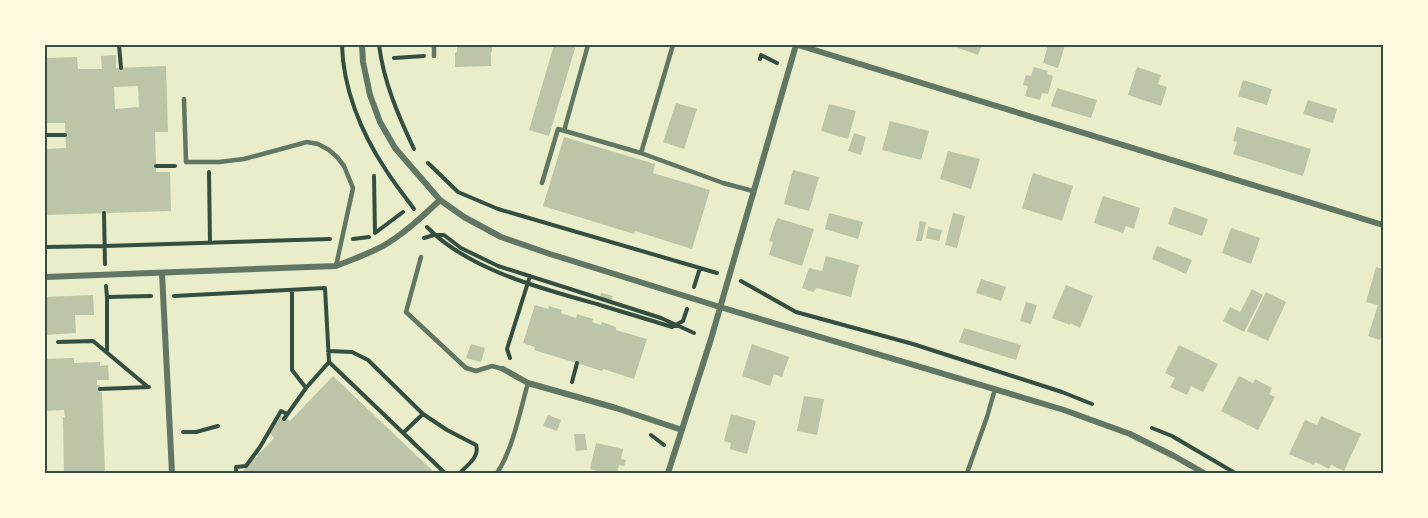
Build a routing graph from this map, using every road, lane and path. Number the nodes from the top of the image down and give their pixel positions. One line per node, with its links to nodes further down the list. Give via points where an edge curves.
1 (119, 45): 10 (path)
2 (362, 45): 23 (street, via 370,94 380,122 394,148)
3 (379, 45): 16 (path, via 394,106)
4 (434, 45): 8 (lane)
5 (588, 45): 13 (lane)
6 (673, 45): 17 (lane)
7 (797, 45): 11 (street); 26 (street)
8 (434, 56)
9 (760, 59): 11 (path, via 761,55)
10 (121, 68)
11 (789, 68): 22 (street)
12 (184, 99): 19 (lane, via 186,162)
13 (564, 131): 17 (lane); 21 (lane, via 558,129)
14 (45, 135): 15 (path)
15 (65, 135)
16 (417, 152)
17 (641, 153): 22 (lane)
18 (425, 160): 37 (path, via 458,192 498,209)
19 (209, 162): 30 (lane, via 244,159 307,142 330,150 344,166 353,188); 32 (path)
20 (374, 176): 28 (path)
21 (542, 183)
22 (753, 191): 48 (street)
23 (440, 200): 36 (street, via 387,244); 48 (street, via 501,237)
24 (403, 212): 28 (path)
25 (104, 213): 33 (path)
26 (1383, 225)
27 (428, 228): 29 (path)
28 (375, 233): 30 (path, via 369,237)
29 (434, 235): 31 (path); 41 (path, via 444,235 498,266); 43 (path, via 451,248)
30 (341, 238): 32 (path); 36 (lane)
31 (424, 238)
32 (210, 243): 33 (path)
33 (105, 246): 34 (path); 40 (path)
34 (45, 247)
35 (421, 257): 58 (lane, via 406,312 466,368)
36 (336, 266): 38 (street)
37 (700, 268): 39 (path); 44 (path)
38 (162, 273): 40 (street); 46 (street)
39 (716, 273)
40 (106, 275): 42 (street); 47 (path)
41 (530, 276): 43 (path); 50 (path)
42 (45, 277)
43 (527, 283): 50 (path, via 672,327); 56 (path, via 507,349)
44 (696, 283)
45 (292, 290): 46 (path); 53 (path, via 325,288); 63 (path, via 292,370)
46 (162, 296): 47 (path); 61 (street)
47 (107, 297): 54 (path)
48 (720, 307): 64 (street); 68 (street)
49 (686, 312): 50 (path)
50 (676, 325): 51 (path)
51 (694, 333)
52 (58, 342): 54 (path, via 93,341)
53 (328, 351): 55 (path); 66 (path, via 352,352 368,360)
54 (107, 352): 62 (path)
55 (329, 362): 63 (path); 70 (path)
56 (513, 363)
57 (577, 363): 59 (path, via 572,382)
58 (503, 369): 60 (street)
59 (562, 379)
60 (528, 383): 68 (street); 75 (lane)
61 (168, 386): 62 (path); 71 (street)
62 (148, 387): 65 (path)
63 (306, 388): 72 (path, via 286,416 281,411 254,456 246,466 236,467)
64 (995, 388): 77 (lane); 78 (street, via 1130,434)
65 (100, 389)
66 (423, 414): 70 (path); 74 (path, via 476,445 475,458)
67 (218, 426): 69 (path)
68 (682, 430): 76 (street)
69 (195, 432)
70 (403, 433): 73 (path)
71 (172, 473)
72 (236, 473)
73 (445, 473)
74 (460, 473)
75 (498, 473)
76 (668, 473)
77 (967, 473)
78 (1204, 473)

